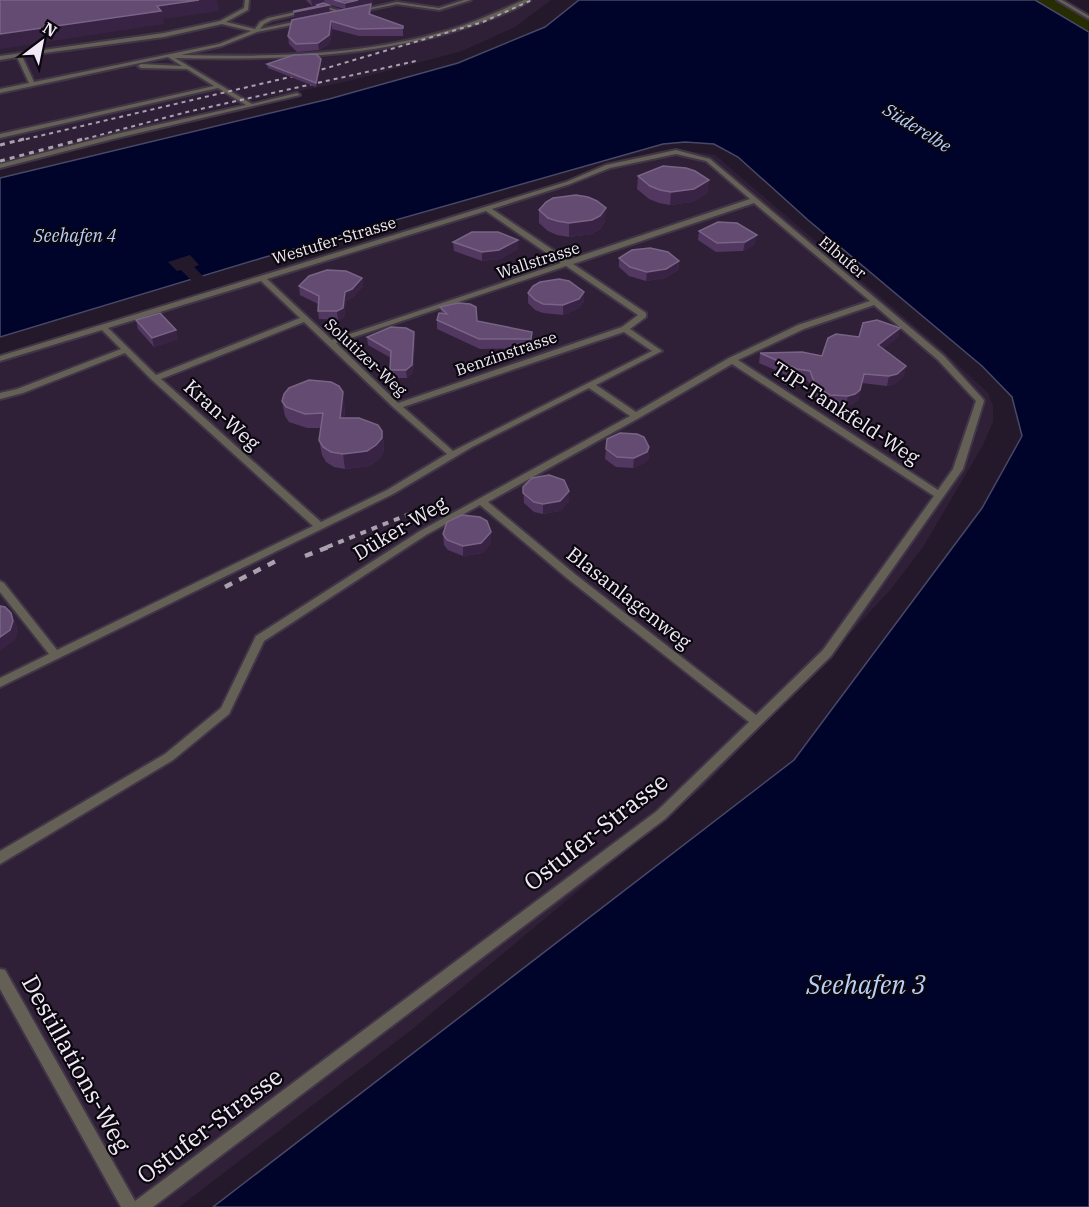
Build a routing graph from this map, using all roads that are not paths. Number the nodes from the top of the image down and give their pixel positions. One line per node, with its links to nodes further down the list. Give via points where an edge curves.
1 (247, 0): 9 (lane, via 246,9)
2 (469, 0): 5 (lane, via 439,9 397,3)
3 (528, 0): 12 (lane, via 445,32 345,51 282,57)
4 (1059, 0): 7 (lane)
5 (345, 13): 6 (lane); 10 (lane, via 324,7 270,19)
6 (334, 16)
7 (1088, 16)
8 (312, 20): 10 (lane)
9 (222, 22): 10 (lane); 11 (lane, via 164,36)
10 (256, 31): 12 (lane, via 220,45)
11 (19, 55): 13 (lane); 16 (lane)
12 (169, 56): 14 (lane); 15 (lane)
13 (0, 58)
14 (126, 65): 15 (lane); 16 (lane)
15 (189, 68): 17 (lane)
16 (32, 84): 18 (lane)
17 (217, 87): 20 (lane); 21 (lane)
18 (0, 91)
19 (297, 95): 20 (lane)
20 (250, 105): 23 (lane)
21 (0, 136)
22 (676, 152): 24 (lane, Elbufer, via 708,160); 25 (lane, Westufer-Strasse, via 608,166 568,183)
23 (0, 166)
24 (755, 200): 26 (lane, Wallstrasse); 28 (lane, Elbufer)
25 (486, 208): 26 (lane); 27 (lane, Westufer-Strasse)
26 (568, 264): 31 (lane, Benzinstrasse, via 643,315); 32 (lane, Wallstrasse)
27 (262, 278): 29 (lane, Solutizer-Weg); 30 (lane, Westufer-Strasse)
28 (875, 302): 35 (lane, Düker-Weg, via 801,327); 39 (lane, Elbufer, via 941,358)
29 (305, 320): 32 (lane, Solutizer-Weg); 36 (lane)
30 (103, 327): 33 (lane, Kran-Weg); 34 (lane, Westufer-Strasse)
31 (625, 328): 37 (lane, via 658,351); 40 (lane, Benzinstrasse)
32 (329, 343): 40 (lane, Solutizer-Weg)
33 (126, 350): 36 (lane, Kran-Weg); 38 (lane)
34 (0, 359)
35 (732, 360): 41 (lane, Düker-Weg); 43 (lane, TJP-Tankfeld-Weg)
36 (154, 378): 45 (lane, Kran-Weg)
37 (590, 385): 41 (lane); 42 (lane)
38 (0, 396)
39 (980, 401): 43 (lane, Ostufer-Strasse, via 958,469)
40 (397, 406): 42 (lane, Solutizer-Weg)
41 (636, 416): 44 (lane, Düker-Weg)
42 (453, 455): 45 (lane)
43 (939, 495): 49 (lane, Ostufer-Strasse, via 827,653)
44 (481, 501): 49 (lane, Blasanlagenweg); 50 (lane, Düker-Weg, via 423,533 260,639 225,711 169,757)
45 (320, 527): 47 (lane)
46 (0, 585): 47 (lane)
47 (56, 656): 48 (lane)
48 (0, 683)
49 (757, 722): 53 (lane, Ostufer-Strasse, via 661,815)
50 (0, 858)
51 (0, 975): 52 (lane, Destillations-Weg)
52 (129, 1207)
53 (140, 1207)

